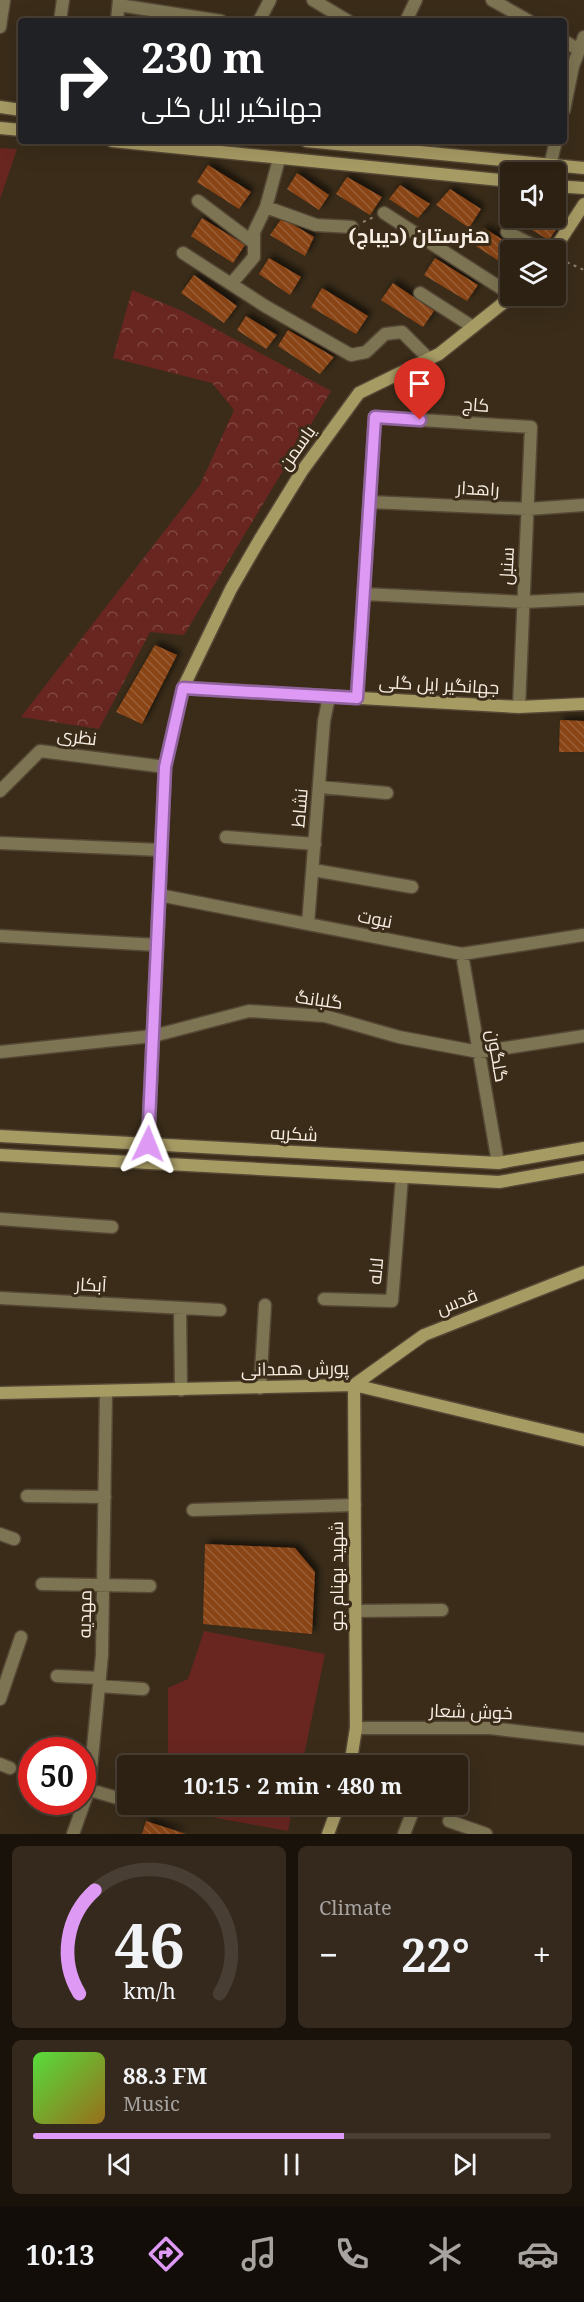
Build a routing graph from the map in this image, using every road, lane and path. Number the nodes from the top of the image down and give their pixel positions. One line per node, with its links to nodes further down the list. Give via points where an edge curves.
1 (4, 0): 15 (street)
2 (63, 0): 8 (street)
3 (270, 0): 11 (street)
4 (313, 0): 12 (street)
5 (416, 0): 13 (street)
6 (492, 0): 14 (street)
7 (119, 2): 9 (street); 10 (street)
8 (60, 18)
9 (117, 18)
10 (205, 18)
11 (261, 18)
12 (343, 18)
13 (407, 18)
14 (523, 18)
15 (0, 27)
16 (584, 37): 18 (street)
17 (567, 43): 18 (street)
18 (579, 50): 19 (street)
19 (578, 67): 20 (street)
20 (567, 101)
21 (0, 107): 22 (main road)
22 (18, 110)
23 (0, 128): 24 (main road)
24 (18, 130)
25 (164, 144): 28 (main road)
26 (372, 144): 30 (main road)
27 (555, 144): 31 (street)
28 (198, 146): 29 (main road)
29 (279, 159): 34 (main road); 39 (street)
30 (525, 162)
31 (551, 162)
32 (566, 166): 33 (main road)
33 (584, 168)
34 (500, 180)
35 (566, 187): 36 (main road)
36 (584, 188)
37 (198, 201): 45 (street)
38 (584, 204): 44 (main road)
39 (266, 207): 41 (street, via 316,225); 45 (street, via 254,232)
40 (384, 213): 41 (path); 50 (street)
41 (352, 227)
42 (507, 232): 43 (street)
43 (523, 240)
44 (561, 240)
45 (254, 243): 49 (street, via 255,257)
46 (183, 253): 49 (street)
47 (566, 262): 48 (path)
48 (584, 270)
49 (231, 284): 54 (street, via 351,355 366,352 385,334 402,333)
50 (500, 288)
51 (420, 293): 53 (street)
52 (500, 304): 53 (main road, یاسمن)
53 (473, 327): 54 (main road, یاسمن)
54 (429, 359): 62 (main road, یاسمن, via 359,393 302,471 260,539)
55 (531, 427): 56 (street, کاج, via 375,417); 58 (street, سنبل)
56 (370, 502): 58 (street, راهدار); 59 (street, کاج)
57 (584, 504): 58 (street, راهدار)
58 (528, 509): 61 (street, سنبل)
59 (364, 594): 61 (street); 64 (street, کاج)
60 (584, 599): 61 (street)
61 (524, 602): 66 (street, سنبل)
62 (183, 688): 63 (main road, جهانگیر ایل گلی); 67 (main road, یاسمن)
63 (330, 697): 64 (main road, جهانگیر ایل گلی); 68 (street, نشاط, via 324,721)
64 (357, 698): 66 (main road, جهانگیر ایل گلی)
65 (584, 704): 66 (main road, جهانگیر ایل گلی)
66 (519, 707)
67 (165, 767): 69 (street, نظری, via 40,751); 74 (main road, یاسمن)
68 (320, 787): 70 (street); 73 (street, نشاط)
69 (0, 791)
70 (387, 793)
71 (226, 837): 73 (street)
72 (0, 843): 74 (street)
73 (315, 844): 75 (street, نشاط)
74 (161, 850): 77 (main road, یاسمن)
75 (313, 870): 76 (street); 78 (street, نشاط)
76 (412, 886)
77 (159, 895): 78 (street, نبوت); 81 (main road, یاسمن)
78 (308, 924): 82 (street, نبوت)
79 (584, 935): 82 (street, نبوت)
80 (0, 936): 81 (street)
81 (157, 945): 83 (main road, یاسمن)
82 (462, 954): 86 (street, گلگون)
83 (153, 1036): 85 (street, گلبانگ); 86 (street, گلبانگ, via 249,1011 325,1016 399,1037); 88 (main road, یاسمن)
84 (584, 1036): 86 (street, گلبانگ)
85 (0, 1052)
86 (478, 1052): 91 (street, گلگون)
87 (0, 1136): 88 (main road, شکریه)
88 (148, 1144): 91 (main road, شکریه)
89 (584, 1148): 91 (main road, شکریه)
90 (0, 1155): 93 (main road, شکریه)
91 (498, 1163)
92 (584, 1167): 93 (main road, شکریه, via 499,1182)
93 (402, 1177): 98 (street, لاله, via 392,1301)
94 (0, 1219): 95 (street)
95 (112, 1227)
96 (584, 1272): 102 (main road, قدس, via 424,1335)
97 (0, 1298): 100 (street, آبکار)
98 (324, 1299)
99 (266, 1305): 103 (street)
100 (180, 1308): 101 (street, آبکار); 104 (street)
101 (220, 1310)
102 (354, 1385): 103 (main road, پورش همدانی); 107 (main road, پورش همدانی); 110 (main road, شهید بهنام جو)
103 (260, 1388): 104 (main road, پورش همدانی)
104 (181, 1390): 105 (main road, پورش همدانی)
105 (106, 1392): 106 (main road, پورش همدانی); 109 (street, مهدیه)
106 (0, 1393)
107 (584, 1440)
108 (27, 1497): 109 (street)
109 (105, 1497): 115 (street, مهدیه)
110 (355, 1505): 111 (street); 118 (main road, شهید بهنام جو)
111 (193, 1510)
112 (0, 1534): 113 (street)
113 (14, 1539)
114 (42, 1584): 115 (street)
115 (103, 1584): 116 (street); 121 (street, مهدیه)
116 (150, 1586)
117 (442, 1610): 118 (street)
118 (355, 1611): 124 (main road, شهید بهنام جو)
119 (21, 1637): 123 (street)
120 (57, 1676): 121 (street)
121 (100, 1682): 122 (street); 125 (street, مهدیه)
122 (143, 1689)
123 (1, 1695)
124 (356, 1728): 126 (street, خوش شعار, via 490,1728); 127 (main road, شهید بهنام جو)
125 (93, 1737)
126 (584, 1739)
127 (352, 1755)
128 (96, 1792): 129 (street)
129 (117, 1798)
130 (78, 1815): 134 (street, مهدیه)
131 (335, 1815): 135 (main road)
132 (411, 1816): 136 (street)
133 (448, 1821): 137 (street)
134 (73, 1834)
135 (328, 1834)
136 (404, 1834)
137 (486, 1834)

